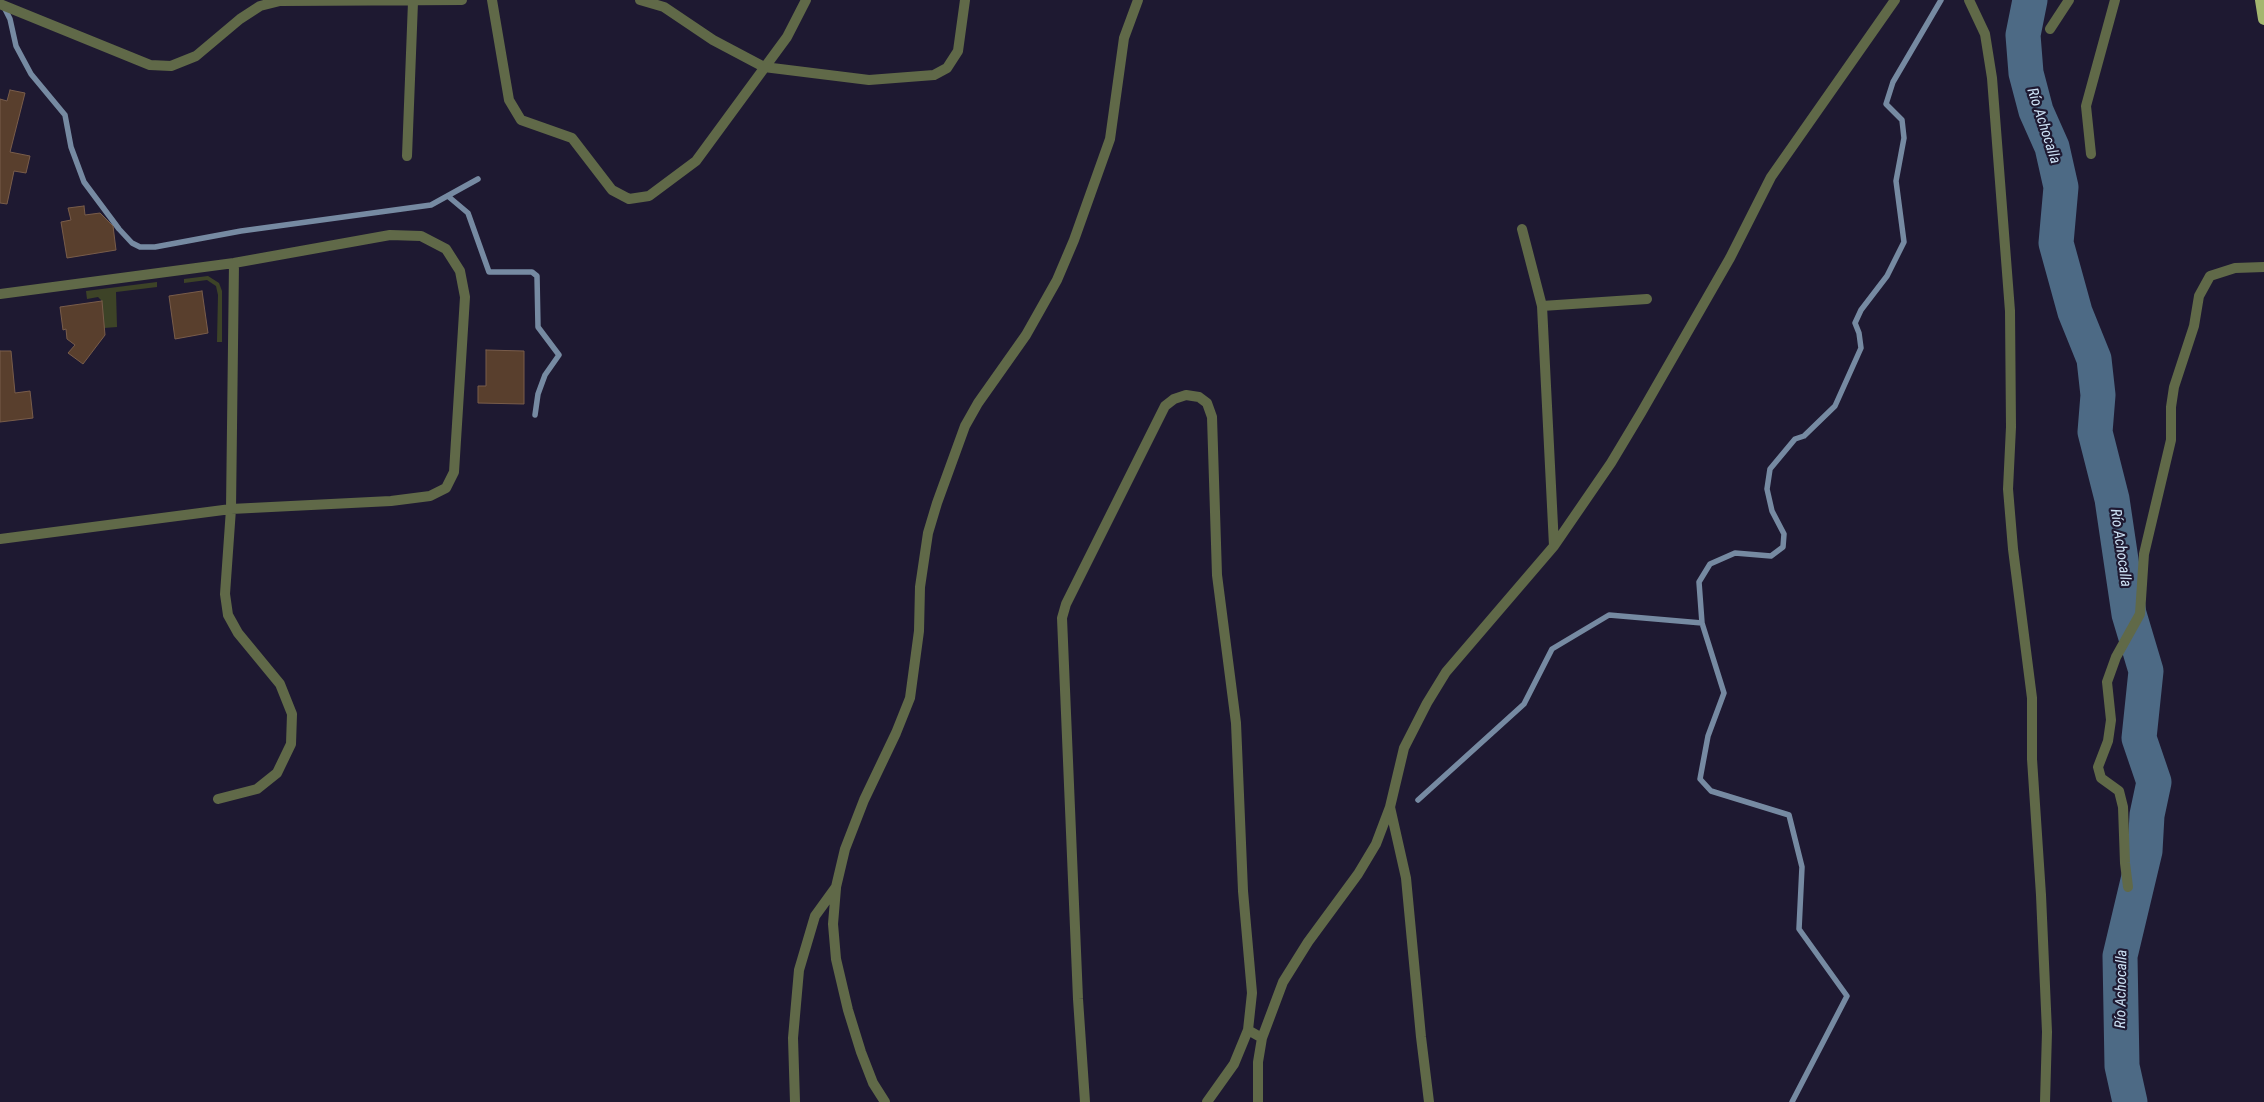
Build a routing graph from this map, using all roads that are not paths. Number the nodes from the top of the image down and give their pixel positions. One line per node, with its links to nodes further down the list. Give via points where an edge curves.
1 (462, 0): 12 (street)
2 (492, 0): 16 (street, via 509,100 521,120 572,138 612,190 629,200 649,196 696,161)
3 (640, 0): 16 (street, via 664,7 713,40)
4 (806, 0): 16 (street, via 787,38)
5 (965, 0): 16 (street, via 958,51 947,68 934,75 869,80)
6 (1138, 0): 30 (street, via 1124,38 1110,139 1074,240 1057,280 1026,335 978,403 955,450 928,533 910,698 864,800 845,849)
7 (1895, 0): 27 (street, via 1771,177 1730,258 1641,413)
8 (2069, 0): 15 (street)
9 (2115, 0): 17 (street, via 2086,106)
10 (2261, 0): 14 (main road)
11 (1970, 1): 40 (street, via 1985,34 1992,78 2010,310 2008,489 2032,698 2032,759 2042,895)
12 (413, 2): 13 (street, via 273,2 240,19 196,56 171,66 150,65); 18 (street)
13 (0, 4)
14 (2264, 20)
15 (2050, 30)
16 (764, 67)
17 (2091, 154)
18 (407, 156)
19 (1522, 228): 24 (street)
20 (234, 263): 22 (street); 25 (street); 25 (street, via 390,235 421,236 446,249 460,271 465,297 456,452 454,472 446,488 430,496 391,501)
21 (2264, 267): 31 (street, via 2235,268 2210,276 2199,296 2194,326 2174,387 2171,440 2144,554 2140,614 2116,657 2107,682 2111,720 2108,741 2098,767 2102,778 2118,791 2123,806)
22 (0, 294)
23 (1647, 299): 24 (street)
24 (1542, 306): 27 (street)
25 (231, 509): 26 (street); 28 (street, via 225,594 228,615 238,634 280,684 292,714 291,744 277,773 257,789)
26 (0, 539)
27 (1554, 546): 29 (street, via 1446,672 1404,748)
28 (218, 799)
29 (1390, 807): 33 (street, via 1376,844 1358,874 1283,982); 39 (street, via 1406,878)
30 (836, 887): 34 (street, via 815,916 799,970 793,1038); 35 (street, via 833,924 836,959 861,1052 873,1083)
31 (2128, 887)
32 (1248, 1030): 33 (street); 36 (street, via 1252,993 1243,891 1236,723 1217,575 1212,417 1207,403 1199,397 1186,395 1165,406 1066,604 1062,618); 37 (street, via 1234,1064)
33 (1262, 1038): 38 (street)
34 (795, 1102)
35 (885, 1102)
36 (1085, 1102)
37 (1207, 1102)
38 (1258, 1102)
39 (1429, 1102)
40 (2046, 1102)

